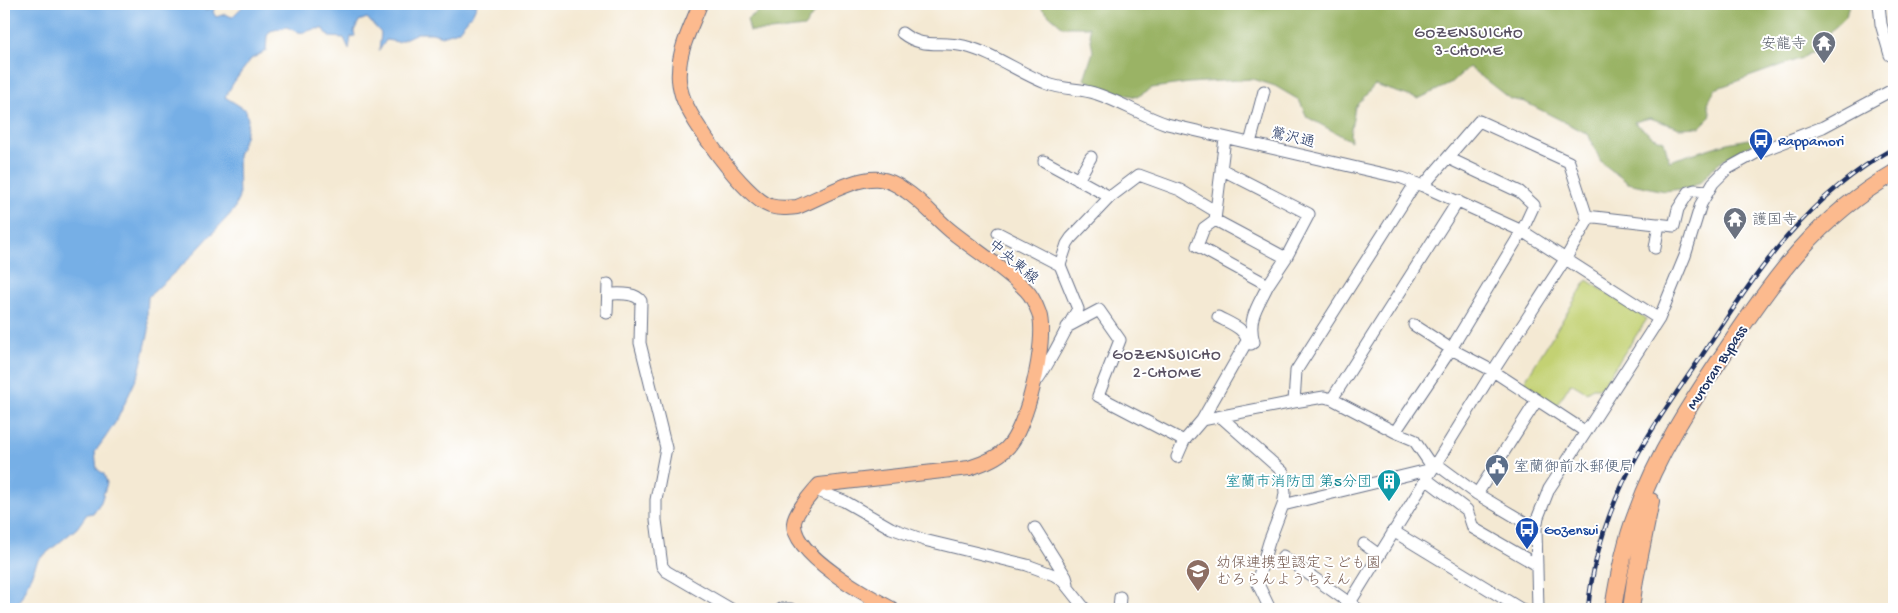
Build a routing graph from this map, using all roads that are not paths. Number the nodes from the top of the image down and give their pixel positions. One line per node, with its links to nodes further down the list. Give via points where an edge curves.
1 (700, 4): 38 (main road, 中央東線, via 680,62 682,96 699,128 747,190 770,206 786,208 797,207 867,180 890,182 908,192 1028,292 1042,326)
2 (1879, 4): 4 (street, via 1883,33 1890,56)
3 (902, 33): 7 (street, 鶯沢通, via 912,41 963,45 1048,84 1065,90 1094,92 1152,119)
4 (1894, 57)
5 (1894, 89): 17 (street, via 1823,127 1756,153 1727,169)
6 (1264, 91): 8 (street)
7 (1225, 138): 8 (street, 鶯沢通); 12 (street)
8 (1250, 143): 16 (street, 鶯沢通, via 1378,172)
9 (1092, 157): 14 (street)
10 (1448, 158): 16 (street); 21 (street, via 1479,121 1569,162); 23 (street, via 1520,192 1534,205)
11 (1044, 161): 14 (street)
12 (1221, 169): 20 (street); 26 (street, via 1309,214)
13 (1894, 173): 48 (highway, Muroran Bypass, via 1828,220 1783,268 1700,390)
14 (1078, 180): 18 (street)
15 (1894, 183): 52 (highway, Muroran Bypass, via 1839,224 1789,276 1691,422)
16 (1419, 185): 19 (street, 鶯沢通); 41 (street, via 1296,371)
17 (1707, 191): 22 (street, via 1689,192 1678,209 1674,226); 32 (street)
18 (1110, 196): 20 (street, via 1138,174 1180,190); 28 (street, via 1071,238)
19 (1458, 201): 23 (street, 鶯沢通); 39 (street)
20 (1215, 216): 26 (street); 29 (street, via 1204,228 1197,246)
21 (1586, 216): 22 (street); 27 (street, via 1588,220)
22 (1659, 224): 25 (street)
23 (1522, 231): 27 (street, 鶯沢通); 36 (street)
24 (998, 233): 28 (street)
25 (1656, 248)
26 (1286, 258): 29 (street)
27 (1566, 258): 32 (street, 鶯沢通); 37 (street)
28 (1060, 265): 34 (street, via 1078,309)
29 (1268, 285): 35 (street, via 1251,320 1254,342)
30 (608, 313): 64 (street, via 608,289 633,295 641,301 640,343 666,448 656,500 662,566)
31 (1218, 317): 35 (street, via 1241,329)
32 (1660, 319): 45 (street)
33 (1414, 325): 36 (street)
34 (1067, 327): 38 (street); 46 (street, via 1099,310 1120,340 1098,396)
35 (1248, 341): 43 (street)
36 (1451, 348): 37 (street); 44 (street)
37 (1493, 371): 40 (street); 49 (street)
38 (1034, 384): 50 (main road, 中央東線, via 1012,442 982,464 822,484)
39 (1332, 399): 41 (street, via 1324,397); 44 (street)
40 (1537, 400): 45 (street); 51 (street)
41 (1294, 402): 42 (street)
42 (1221, 417): 43 (street); 53 (street, via 1283,472)
43 (1202, 420): 46 (street)
44 (1395, 432): 49 (street, via 1414,440)
45 (1586, 432): 55 (street, via 1549,489)
46 (1184, 440): 47 (street)
47 (1177, 457)
48 (1658, 462): 73 (highway, via 1623,529); 74 (highway, Muroran Bypass, via 1628,538)
49 (1431, 470): 51 (street); 53 (street); 56 (street); 60 (street, via 1467,510 1473,528)
50 (815, 490): 61 (street, via 844,501 891,528 924,540 1042,570 1062,580); 67 (main road, via 794,524 802,543 840,578)
51 (1477, 494): 55 (street)
52 (1651, 501): 75 (highway, Muroran Bypass, via 1636,541); 76 (highway)
53 (1283, 505): 70 (street, via 1257,582)
54 (1035, 528): 61 (street, via 1066,577)
55 (1536, 529): 60 (street)
56 (1393, 531): 58 (street); 71 (street)
57 (1364, 544): 58 (street)
58 (1379, 555): 63 (street)
59 (1283, 556): 63 (street)
60 (1537, 564): 72 (street)
61 (1069, 589): 68 (street)
62 (1120, 597): 69 (street)
63 (1351, 607)
64 (730, 609)
65 (781, 609): 66 (street)
66 (791, 609)
67 (892, 609)
68 (1085, 609)
69 (1119, 609)
70 (1270, 609)
71 (1520, 609)
72 (1538, 609)
73 (1605, 609)
74 (1613, 609)
75 (1623, 609)
76 (1632, 609)

